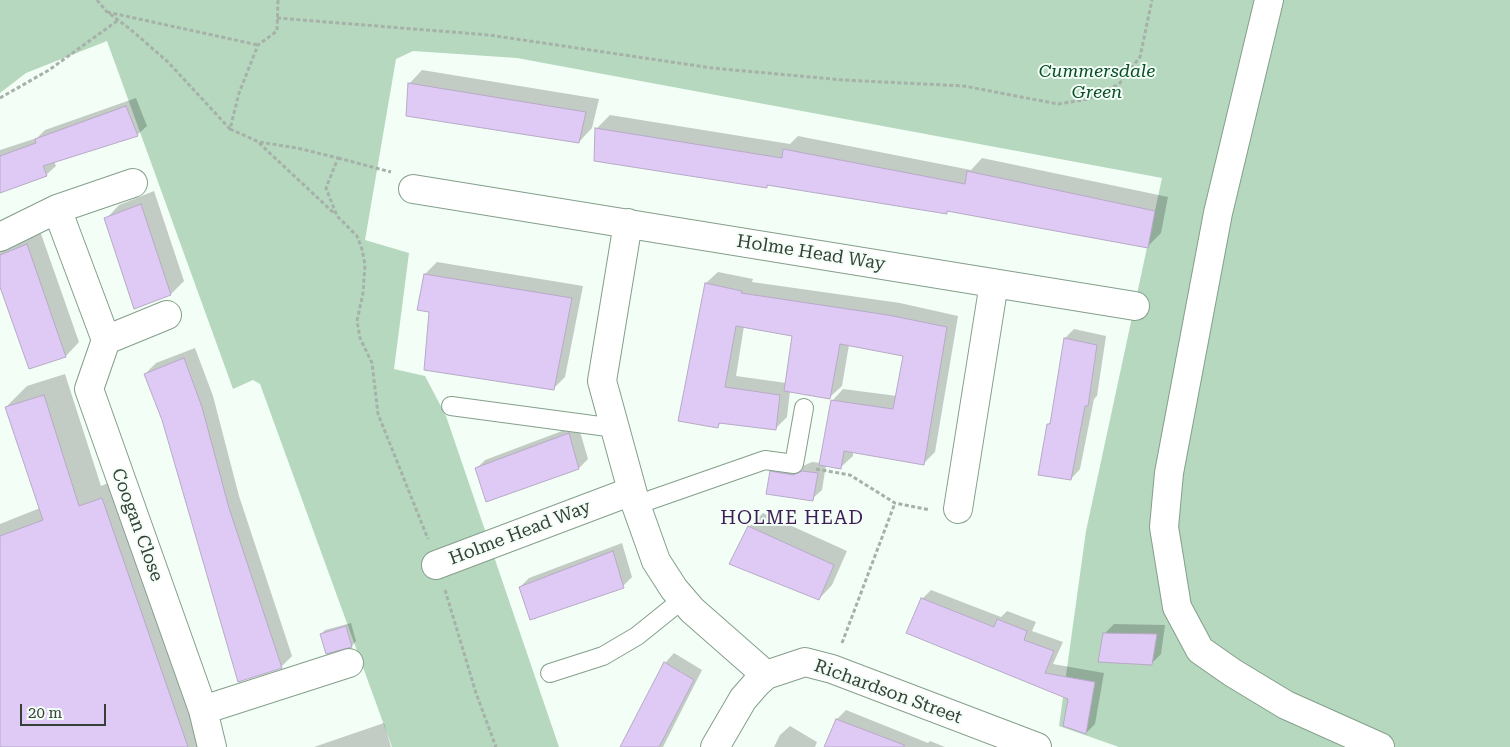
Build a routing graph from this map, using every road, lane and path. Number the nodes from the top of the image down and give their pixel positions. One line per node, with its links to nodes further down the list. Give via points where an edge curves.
1 (97, 0): 5 (path)
2 (278, 0): 6 (path)
3 (1152, 0): 6 (path, via 1140,57 1119,84 1089,99 1058,104 964,86 844,80 712,68 489,35)
4 (1269, 0): 41 (street, via 1218,213 1169,473 1164,527 1177,606 1200,650 1286,705)
5 (106, 11): 7 (path); 8 (path)
6 (278, 18): 8 (path, via 277,31)
7 (117, 21): 9 (path, via 48,70); 10 (path, via 168,62)
8 (258, 45): 10 (path, via 239,93)
9 (0, 98)
10 (230, 129): 11 (path)
11 (259, 142): 12 (path); 16 (path)
12 (338, 158): 14 (path, via 389,170); 16 (path, via 326,188)
13 (133, 183): 15 (street)
14 (413, 189): 17 (street, Holme Head Way)
15 (57, 209): 18 (street); 22 (street)
16 (337, 216): 30 (path, via 358,236 365,265 356,321 372,363 378,414)
17 (628, 223): 19 (street, Holme Head Way); 25 (street, via 602,381)
18 (0, 238)
19 (994, 283): 20 (street, Holme Head Way); 29 (street)
20 (1135, 306)
21 (167, 315): 22 (street)
22 (106, 340): 36 (street, Coogan Close, via 89,389)
23 (451, 406): 25 (lane)
24 (804, 408): 26 (lane)
25 (615, 428): 27 (street)
26 (794, 464): 27 (lane, via 765,460); 28 (path, via 850,475)
27 (634, 498): 30 (street, Holme Head Way); 31 (street, via 656,561)
28 (895, 503): 29 (path, via 943,513); 33 (path)
29 (958, 509)
30 (436, 565): 38 (path)
31 (683, 599): 34 (lane, via 638,636 603,656); 35 (street)
32 (348, 663): 36 (street)
33 (832, 669): 35 (street, Richardson Street, via 805,662); 40 (street, Richardson Street)
34 (550, 674)
35 (766, 675): 39 (street, Richardson Street, via 743,699)
36 (203, 710): 37 (street, Coogan Close)
37 (212, 747)
38 (496, 747)
39 (715, 747)
40 (1037, 747)
41 (1380, 747)

